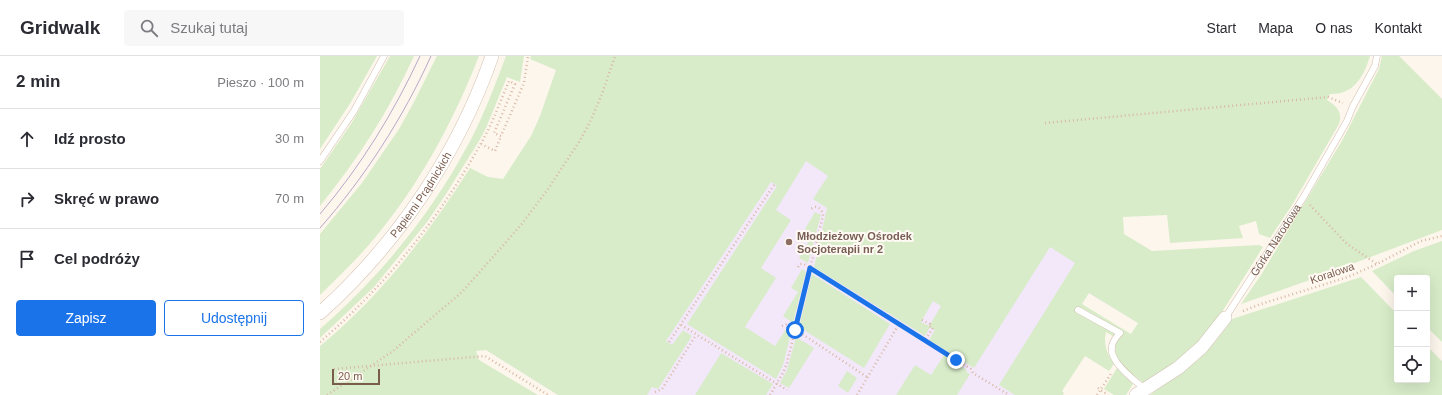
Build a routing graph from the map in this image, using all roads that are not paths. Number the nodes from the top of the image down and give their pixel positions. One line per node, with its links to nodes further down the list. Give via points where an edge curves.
1 (384, 56): 4 (lane, via 354,111)
2 (492, 56): 6 (street, Papierni Prądnickich, via 470,111 448,154 423,194 376,256)
3 (1377, 56): 7 (lane, Górka Narodowa, via 1375,66 1347,121 1302,198)
4 (320, 161)
5 (1078, 310): 8 (lane, via 1120,332 1112,344 1113,354)
6 (320, 313)
7 (1225, 318): 8 (street, Górka Narodowa, via 1202,347 1178,368)
8 (1141, 392)

